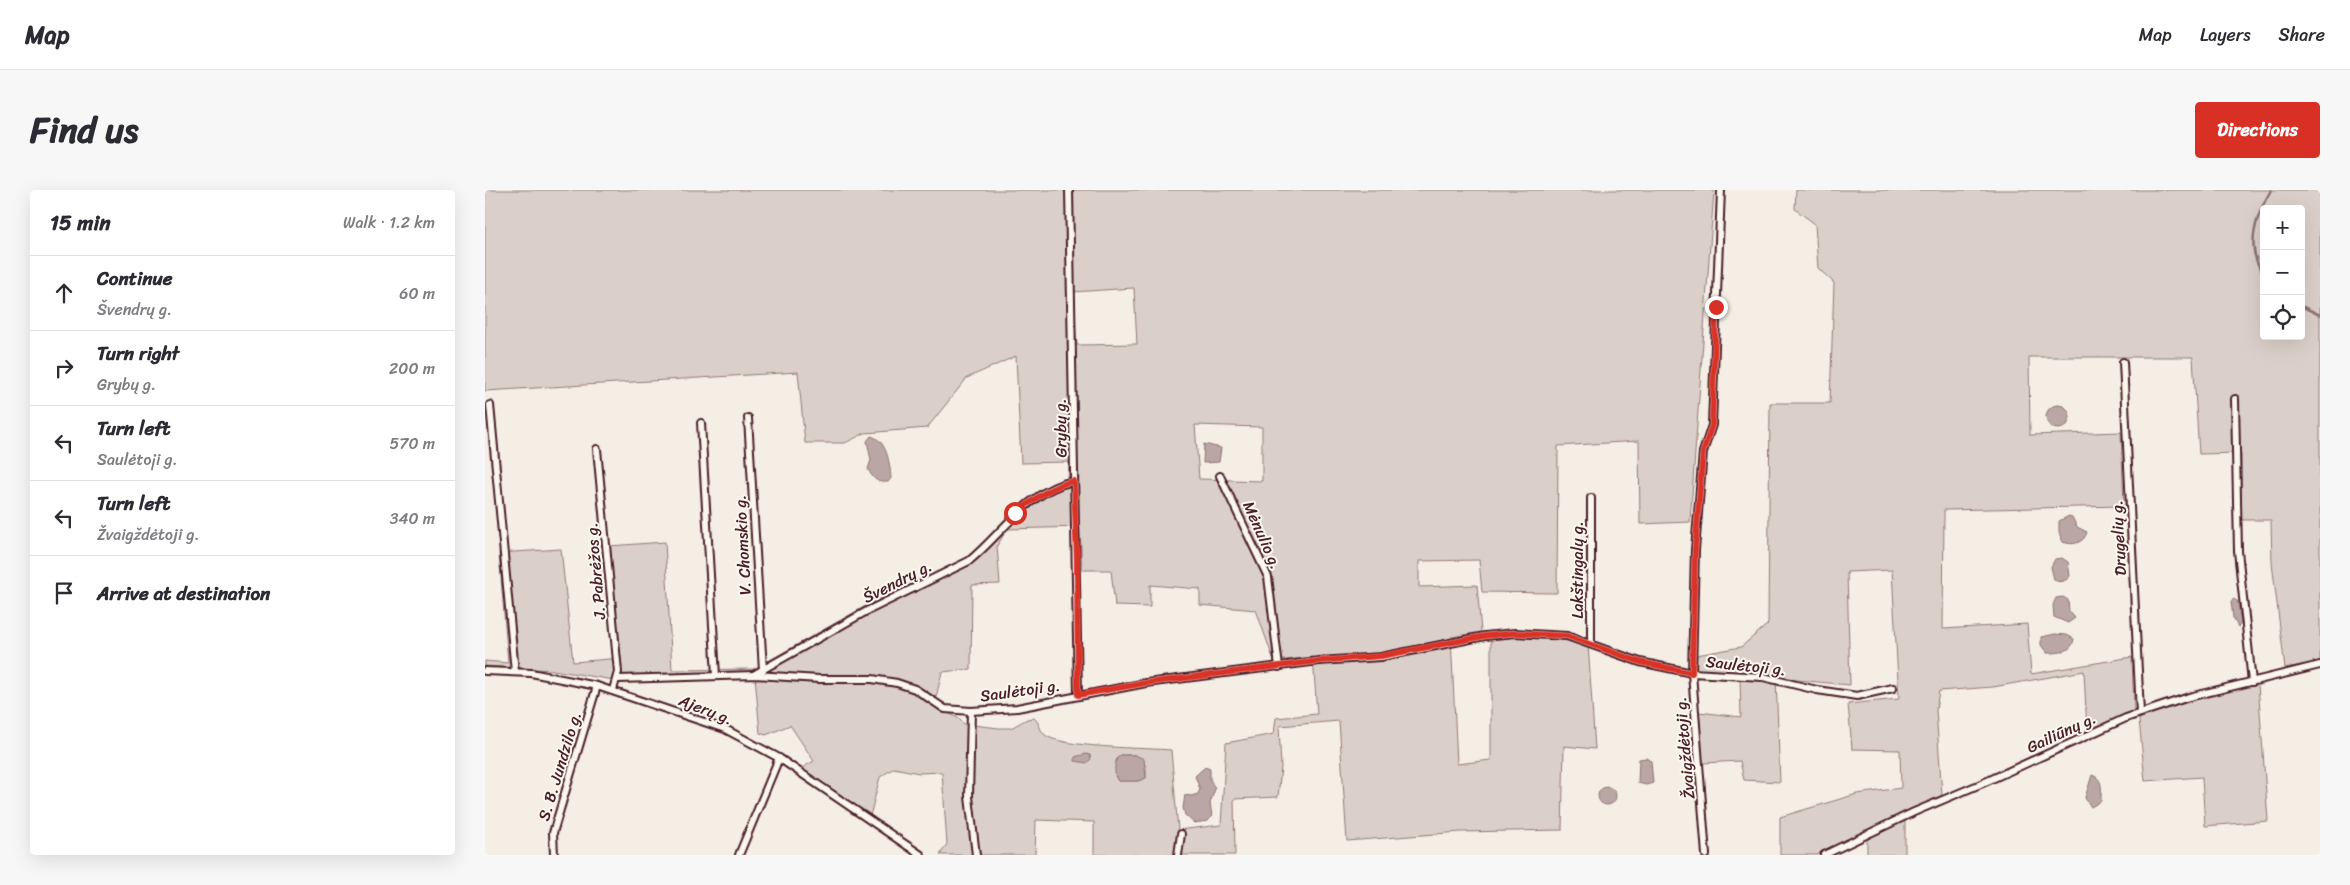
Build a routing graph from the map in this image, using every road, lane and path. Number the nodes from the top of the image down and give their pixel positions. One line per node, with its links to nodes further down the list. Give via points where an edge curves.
1 (1069, 190): 10 (street, Grybų g.)
2 (1721, 190): 18 (street, Žvaigždėtoji g., via 1712,425 1703,452 1695,550)
3 (2123, 362): 28 (street, Drugelių g.)
4 (2235, 399): 22 (street, via 2238,551)
5 (490, 405): 17 (street)
6 (748, 418): 15 (street, V. Chomskio g.)
7 (701, 423): 20 (street)
8 (597, 449): 21 (street, J. Pabrėžos g.)
9 (1220, 476): 14 (street, Mėnulio g., via 1268,577)
10 (1074, 481): 15 (street, Švendrų g., via 1029,502 969,561 867,611); 26 (street, Grybų g.)
11 (1591, 498): 12 (street, Lakštingalų g.)
12 (1591, 643): 14 (street, Saulėtoji g., via 1559,635 1515,633 1381,656); 18 (street, Saulėtoji g., via 1640,662)
13 (2320, 665): 22 (street, Gailiūnų g.)
14 (1279, 667): 26 (street, Saulėtoji g., via 1146,683)
15 (763, 670): 19 (street, Švendrų g.)
16 (485, 671): 17 (street, Ajerų g.)
17 (515, 672): 23 (street, Ajerų g., via 549,675)
18 (1692, 673): 24 (street, Saulėtoji g., via 1763,678 1857,696); 36 (street, Žvaigždėtoji g.)
19 (755, 675): 20 (street); 27 (street, via 873,679 897,683 915,689 945,708)
20 (716, 676): 21 (street)
21 (618, 679): 25 (street, J. Pabrėžos g.)
22 (2252, 682): 28 (street, Gailiūnų g.)
23 (597, 686): 25 (street, Ajerų g.); 31 (street, S. B. Jundzilo g., via 553,833)
24 (1893, 688)
25 (613, 690): 29 (street, Ajerų g., via 725,729)
26 (1078, 695): 27 (street, Saulėtoji g., via 1017,708)
27 (971, 711): 34 (street, Saulėtoji g., via 969,797)
28 (2140, 713): 37 (street, Gailiūnų g.)
29 (779, 758): 32 (street); 33 (street, Ajerų g.)
30 (1181, 834): 35 (street)
31 (554, 855)
32 (739, 855)
33 (921, 855)
34 (975, 855)
35 (1178, 855)
36 (1706, 855)
37 (1823, 855)

